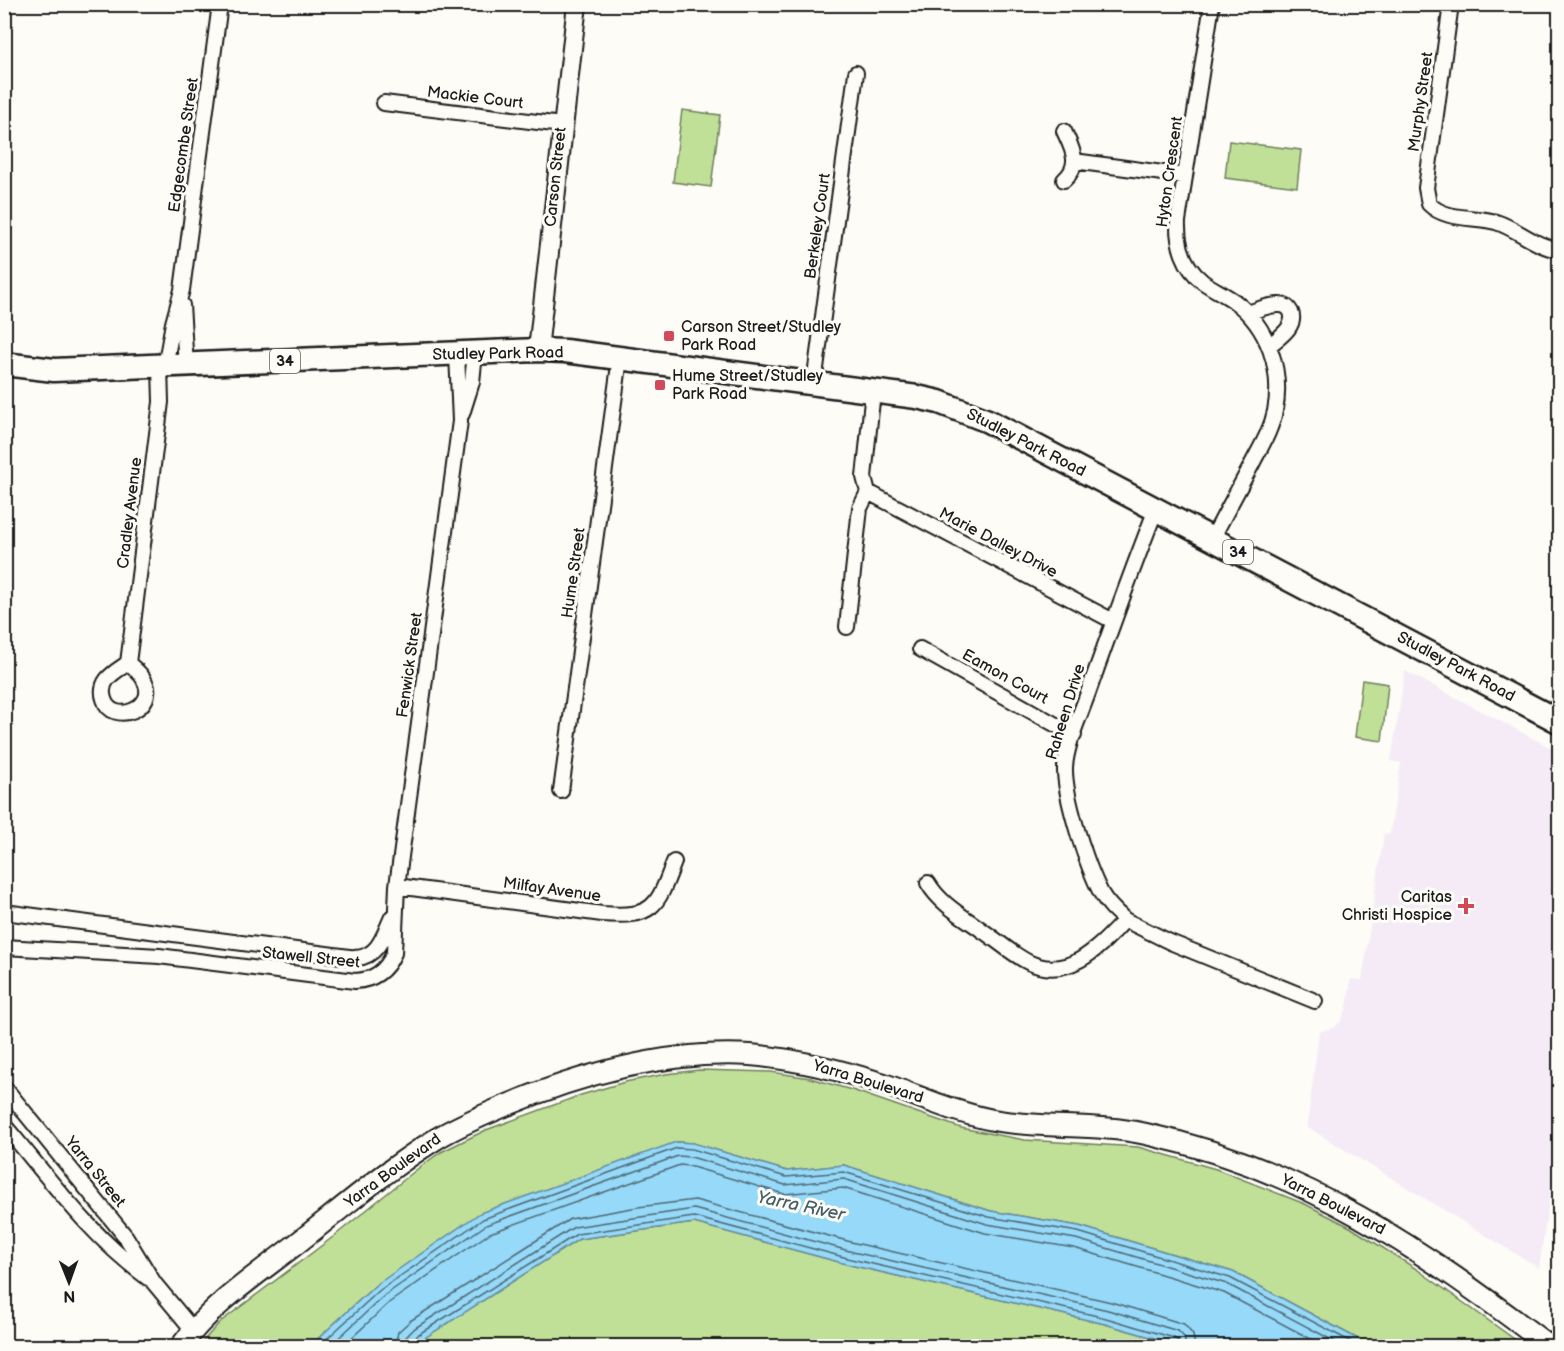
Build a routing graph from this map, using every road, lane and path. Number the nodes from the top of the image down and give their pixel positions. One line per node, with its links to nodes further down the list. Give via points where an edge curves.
1 (220, 4): 13 (street, Edgecombe Street)
2 (577, 4): 7 (street, Carson Street)
3 (1212, 4): 10 (street, Hyton Crescent)
4 (1451, 4): 12 (street, Murphy Street, via 1426,188 1429,204 1441,213 1496,222 1538,244)
5 (856, 73): 21 (street, Berkeley Court)
6 (384, 104): 7 (street, Mackie Court)
7 (562, 125): 16 (street, Carson Street)
8 (1064, 131): 9 (street)
9 (1074, 161): 10 (street); 11 (street)
10 (1185, 176): 14 (street, Hyton Crescent, via 1179,245 1192,272)
11 (1064, 180)
12 (1560, 250)
13 (182, 290): 20 (street, Edgecombe Street); 20 (street, Edgecombe Street, via 173,323)
14 (1248, 313): 15 (street, Hyton Crescent); 15 (street, via 1288,307 1292,324)
15 (1269, 346): 25 (street, Hyton Crescent, via 1276,378 1272,423)
16 (538, 351): 17 (main road, Studley Park Road / 34); 18 (main road, Studley Park Road / 34)
17 (466, 353): 20 (main road, Studley Park Road / 34); 35 (street, Fenwick Street, via 472,382 460,421)
18 (620, 358): 21 (main road, Studley Park Road / 34); 32 (street, Hume Street)
19 (4, 364): 20 (main road, Studley Park Road / 34, via 54,370)
20 (170, 366): 29 (street, Cradley Avenue, via 161,402)
21 (814, 383): 22 (main road, Studley Park Road / 34)
22 (873, 391): 23 (street, via 864,477); 24 (main road, Studley Park Road / 34, via 917,397 988,421)
23 (868, 492): 26 (street, Marie Dalley Drive); 27 (street, via 860,508)
24 (1156, 509): 25 (main road, Studley Park Road / 34); 26 (street, Raheen Drive)
25 (1212, 538): 30 (main road, Studley Park Road / 34)
26 (1113, 621): 31 (street, Raheen Drive)
27 (847, 627)
28 (920, 649): 31 (street, Eamon Court)
29 (128, 663)
30 (1560, 722)
31 (1074, 735): 38 (street, Raheen Drive, via 1065,768 1072,812 1102,894)
32 (561, 792)
33 (674, 862): 35 (street, Milfay Avenue, via 658,901 632,915)
34 (928, 883): 38 (street, via 943,902 1038,966 1069,966 1082,960)
35 (397, 886): 37 (street, Fenwick Street)
36 (4, 912): 37 (street, Stawell Street, via 357,958 372,953 380,944)
37 (394, 912): 39 (street, Stawell Street, via 394,953 390,963 382,972 355,981 159,956)
38 (1125, 920): 40 (street, Raheen Drive)
39 (4, 947)
40 (1315, 1001)
41 (4, 1087): 43 (street, Yarra Street, via 126,1237)
42 (4, 1125): 43 (street, Yarra Street, via 91,1229)
43 (154, 1283): 44 (street, Yarra Street)
44 (193, 1330): 45 (main road, Yarra Boulevard); 46 (main road, Yarra Boulevard, via 243,1285 387,1173 461,1125 601,1072 668,1058 749,1055 803,1062 854,1075 974,1116 1037,1125 1125,1130 1168,1139 1244,1164 1306,1188 1370,1222 1427,1258)
45 (181, 1347)
46 (1549, 1347)

